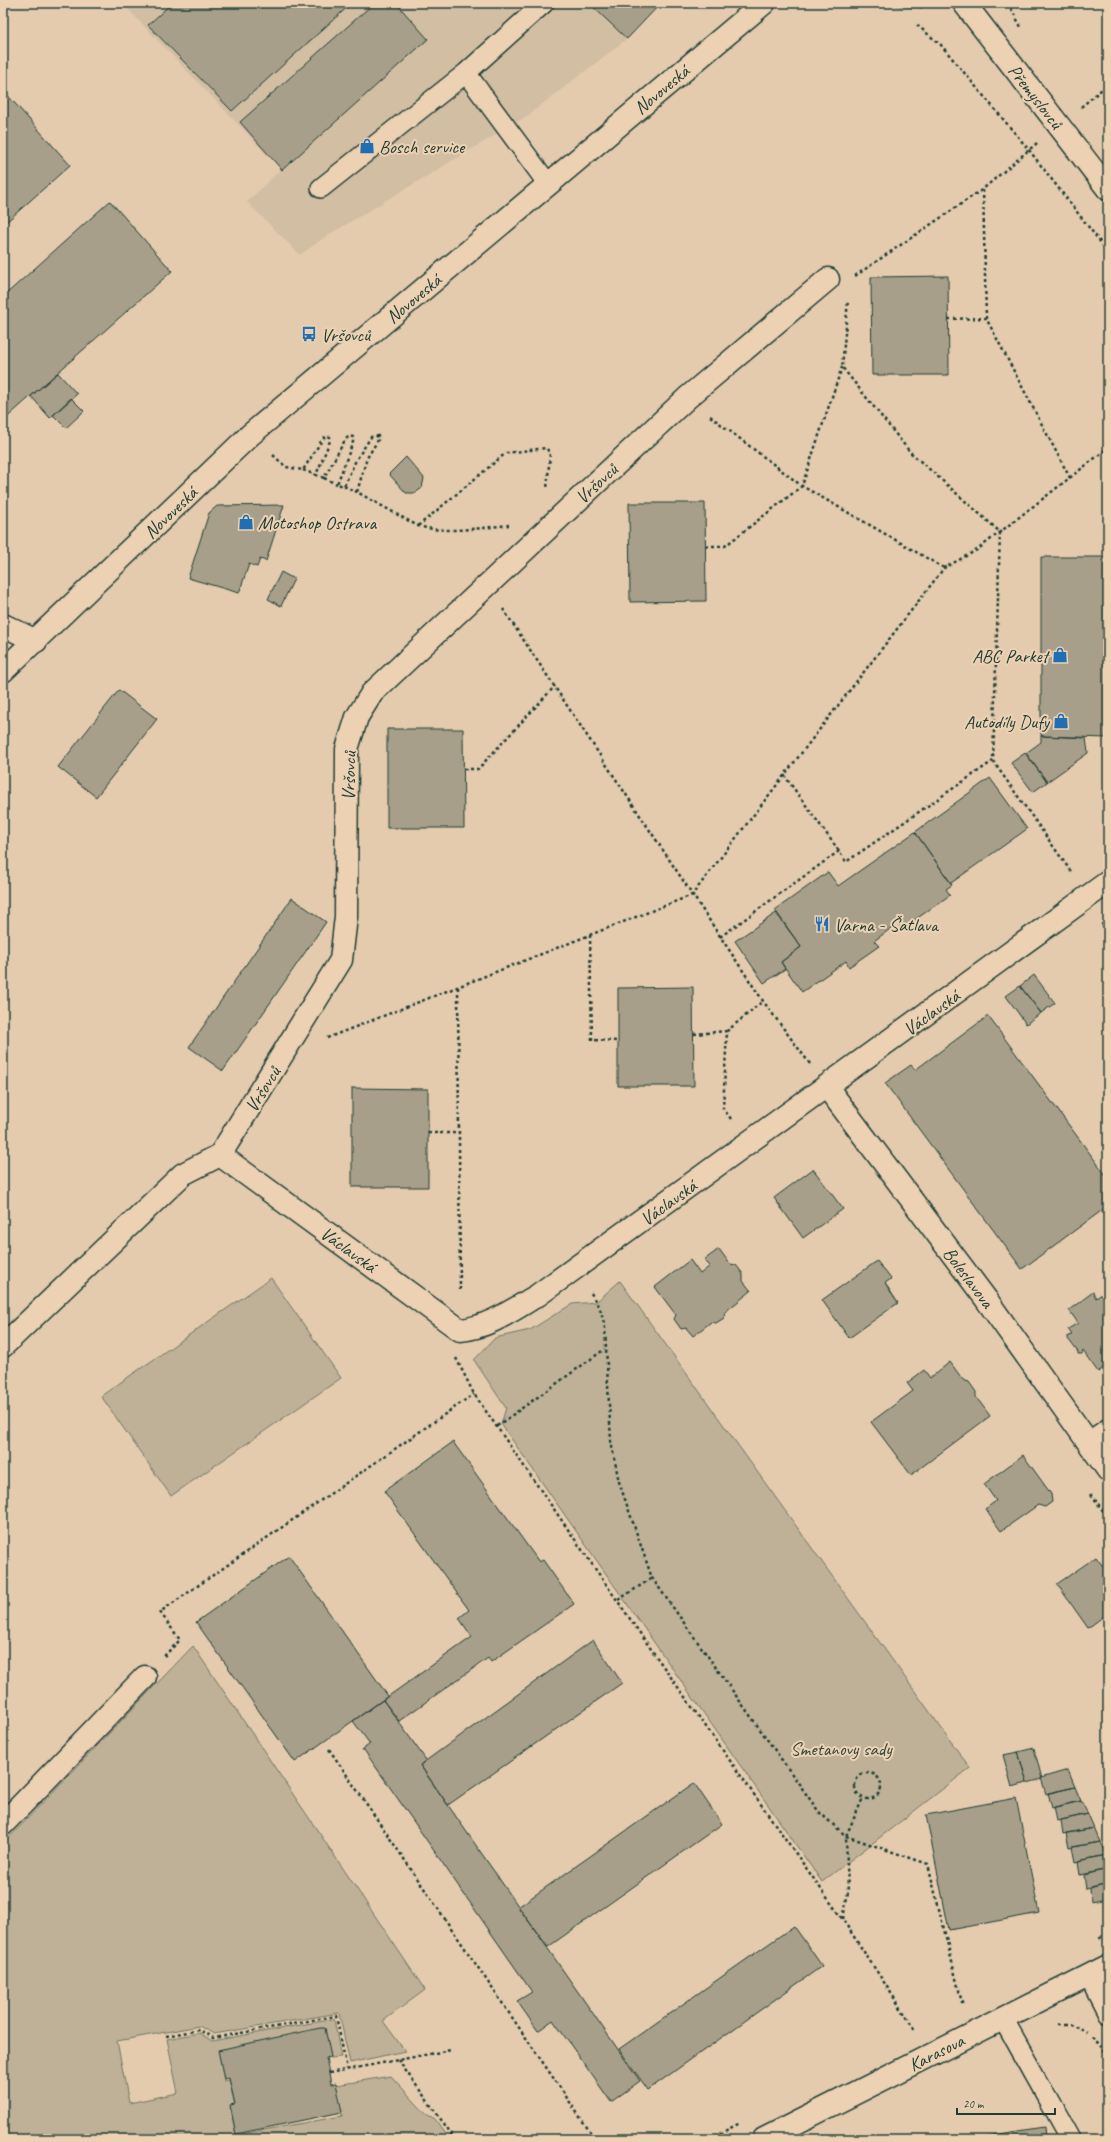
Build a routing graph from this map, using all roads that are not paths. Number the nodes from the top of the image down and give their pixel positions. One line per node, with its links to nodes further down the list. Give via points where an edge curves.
1 (544, 3): 4 (lane)
2 (764, 3): 5 (street, Novoveská)
3 (964, 3): 7 (street, Přemyslovců)
4 (466, 74): 5 (lane); 6 (lane)
5 (548, 184): 10 (street, Novoveská, via 250,435)
6 (321, 188)
7 (1108, 189)
8 (828, 279): 14 (street, Vršovců, via 687,398 372,693 357,718 347,749 346,917 341,960)
9 (3, 625): 10 (street)
10 (36, 640): 11 (street, Novoveská)
11 (3, 671)
12 (1108, 882): 13 (street, Václavská)
13 (827, 1087): 14 (street, Václavská, via 538,1296 474,1329 460,1330); 17 (street, Boleslavova, via 986,1299)
14 (220, 1155): 15 (street, via 183,1174)
15 (3, 1346)
16 (1108, 1430): 17 (street)
17 (1089, 1444): 18 (street, Boleslavova)
18 (1108, 1470)
19 (145, 1677): 20 (street)
20 (3, 1824)
21 (1099, 1971): 22 (street); 23 (street, Karasova)
22 (1108, 2011)
23 (1003, 2019): 24 (street, Karasova); 25 (lane)
24 (764, 2139)
25 (1070, 2139)

